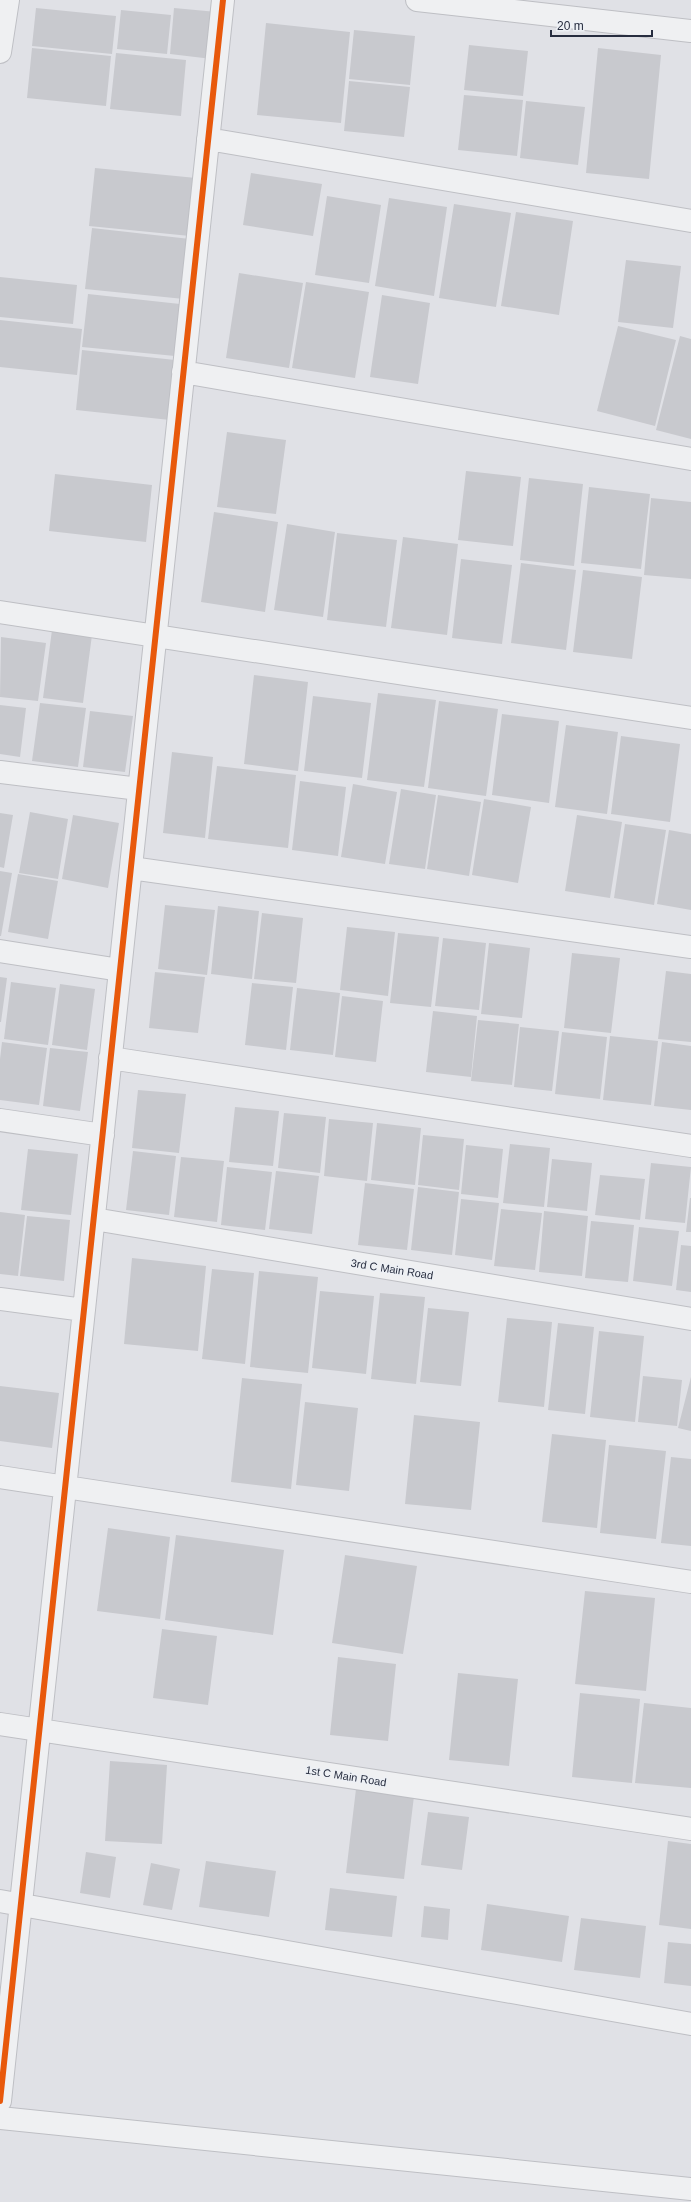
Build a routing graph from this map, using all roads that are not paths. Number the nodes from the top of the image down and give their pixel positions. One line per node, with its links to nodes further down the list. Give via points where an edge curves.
1 (8, 0): 5 (street)
2 (223, 0): 6 (street)
3 (417, 0): 4 (street)
4 (691, 32)
5 (0, 52)
6 (208, 139): 7 (street); 8 (street)
7 (691, 221)
8 (183, 372): 9 (street); 11 (street)
9 (691, 458)
10 (0, 612): 11 (street)
11 (155, 636): 12 (street); 14 (street)
12 (691, 718)
13 (0, 772): 14 (street)
14 (139, 789): 15 (street)
15 (131, 868): 16 (street); 18 (street)
16 (691, 947)
17 (0, 951): 18 (street)
18 (120, 970): 19 (street)
19 (110, 1058): 21 (street); 22 (street)
20 (0, 1120): 21 (street)
21 (103, 1136): 23 (street)
22 (691, 1146)
23 (94, 1219): 25 (street); 26 (street, 3rd C Main Road)
24 (0, 1299): 25 (street)
25 (84, 1310): 28 (street)
26 (691, 1319)
27 (0, 1477): 28 (street)
28 (65, 1489): 29 (street); 31 (street)
29 (691, 1582)
30 (0, 1724): 31 (street, 1st C Main Road)
31 (39, 1729): 32 (street, 1st C Main Road); 33 (street)
32 (691, 1829)
33 (10, 1903): 34 (street); 35 (street)
34 (691, 2024)
35 (0, 2101)
36 (0, 2118): 37 (street)
37 (691, 2189)

